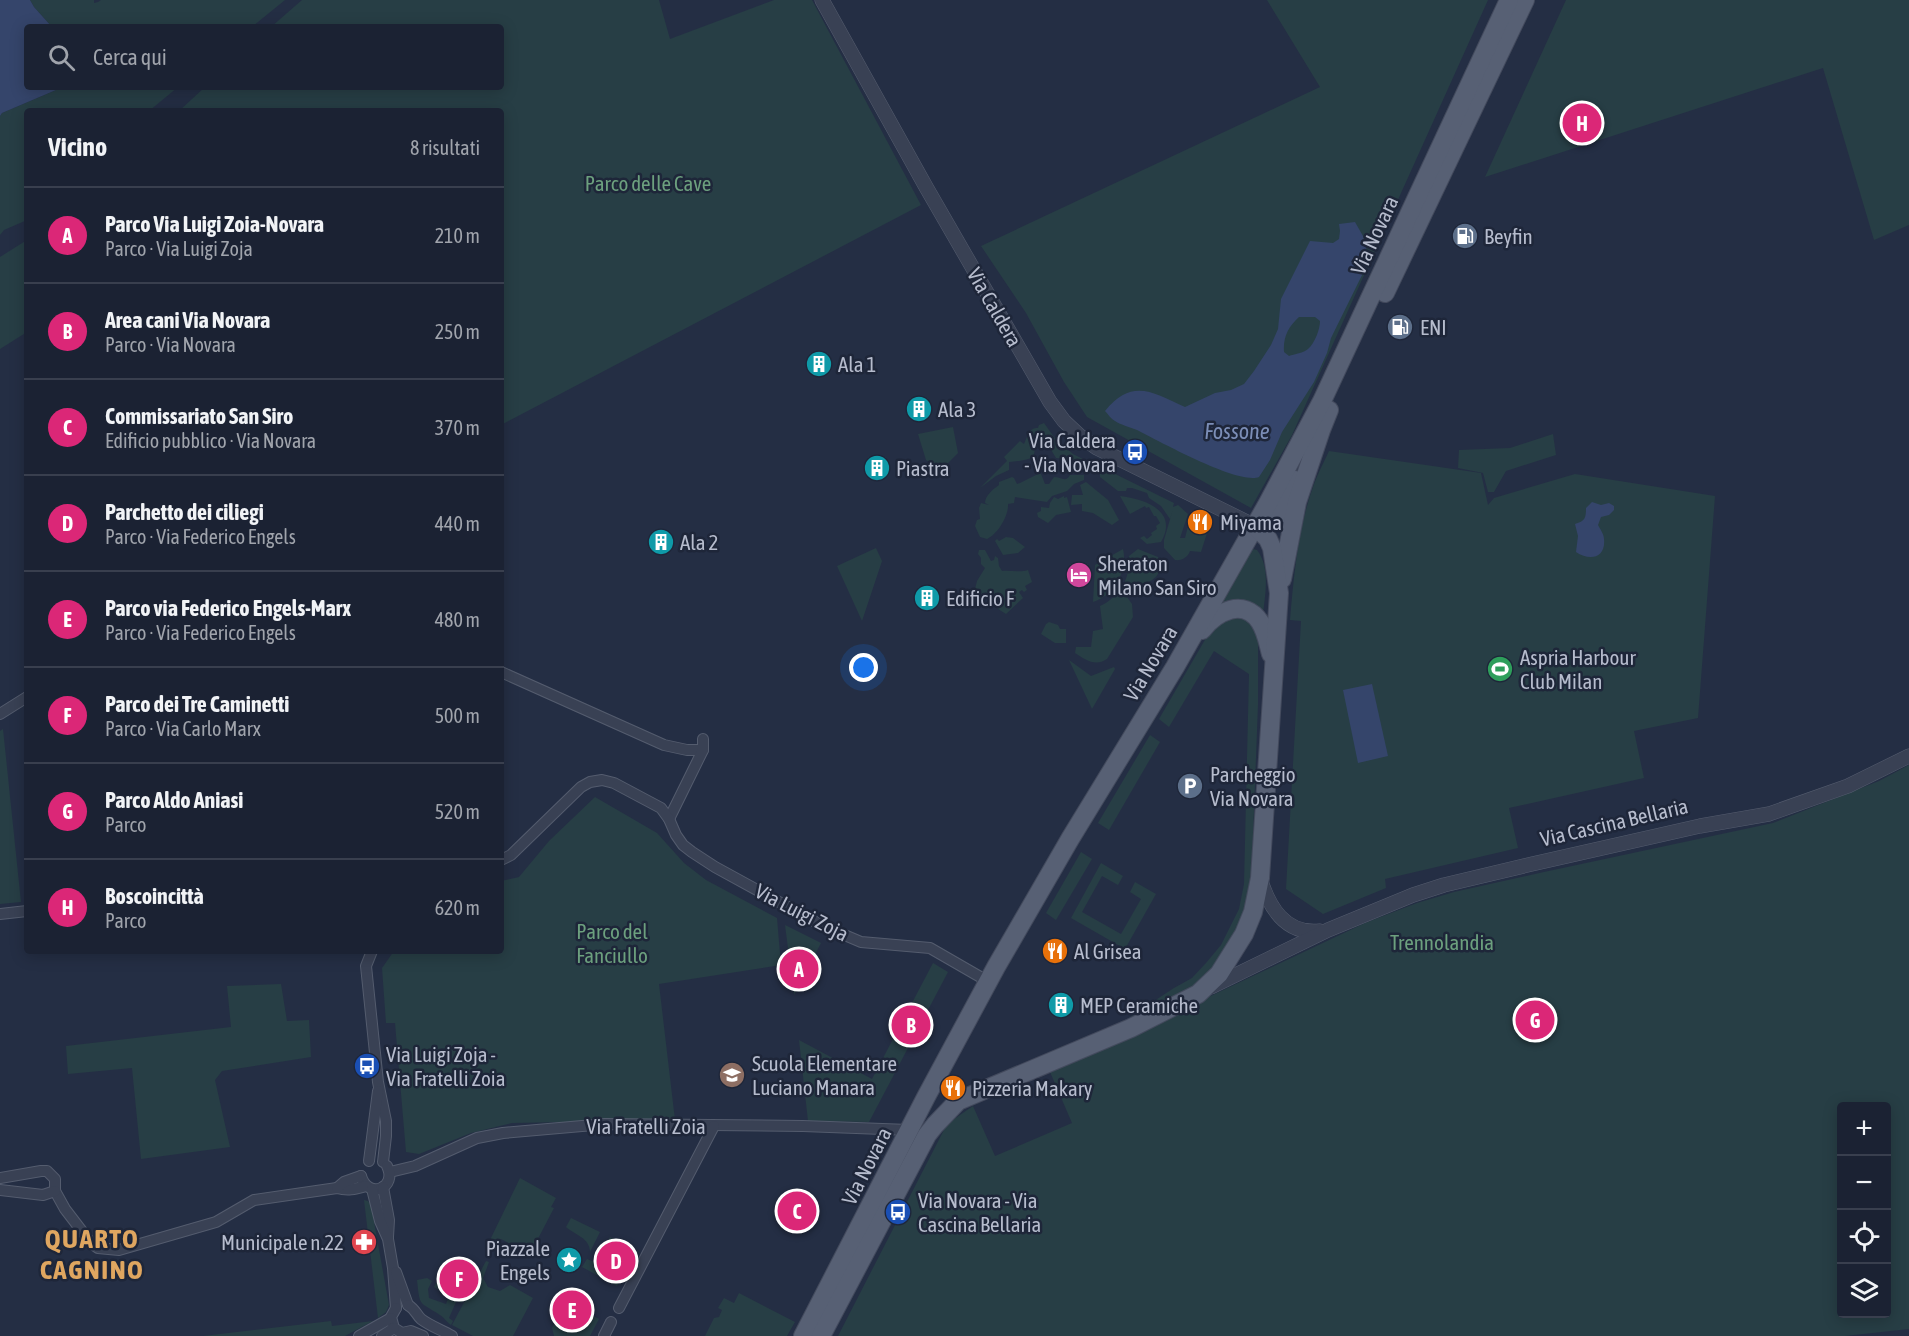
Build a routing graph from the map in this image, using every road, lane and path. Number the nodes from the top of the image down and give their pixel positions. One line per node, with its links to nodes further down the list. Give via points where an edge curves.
1 (822, 0): 5 (street, Via Caldera, via 1006,327 1064,421 1097,448)
2 (1509, 0): 5 (main road, Via Novara, via 1322,400)
3 (1525, 0): 4 (main road, Via Novara)
4 (1321, 430): 5 (main road, via 1277,516); 6 (main road, Via Novara, via 1297,502)
5 (1255, 526): 6 (main road, via 1272,548); 7 (main road, Via Novara)
6 (1279, 593): 8 (main road, Via Cascina Bellaria)
7 (1175, 667): 8 (main road, via 1208,623 1220,613 1239,608 1262,624); 20 (main road, Via Novara)
8 (1274, 667): 15 (main road, Via Cascina Bellaria)
9 (504, 673): 13 (street, via 664,745 687,750 703,744)
10 (24, 699): 11 (street)
11 (0, 714)
12 (1909, 756): 18 (street, Via Cascina Bellaria, via 1848,786 1769,814 1700,826 1444,885)
13 (669, 819): 14 (street, Via Luigi Zoja, via 661,808 614,783 590,782); 20 (street, Via Luigi Zoja, via 676,835 692,852 821,924 861,942 930,948)
14 (504, 858)
15 (1260, 878): 18 (street, Via Cascina Bellaria, via 1273,909 1284,923 1304,931); 21 (main road, Via Cascina Bellaria, via 1244,934 1219,974)
16 (24, 911): 17 (street)
17 (0, 914)
18 (1328, 930): 21 (street, Via Cascina Bellaria)
19 (371, 954): 23 (street, via 366,966)
20 (988, 982): 22 (main road, Via Novara)
21 (1198, 994): 24 (main road, Via Cascina Bellaria, via 1131,1028)
22 (936, 1080): 24 (main road, via 939,1094); 26 (main road, Via Novara)
23 (378, 1082): 27 (street); 28 (street, via 386,1121)
24 (958, 1101): 47 (main road, Via Novara, via 927,1135)
25 (714, 1126): 26 (street, Via Fratelli Zoia); 29 (street, Via Fratelli Zoia, via 605,1124 502,1133 477,1138 415,1166); 36 (street)
26 (909, 1130): 46 (main road, Via Novara)
27 (369, 1161): 28 (street); 31 (street, via 363,1167)
28 (383, 1162): 29 (street)
29 (390, 1172): 31 (street, via 388,1181)
30 (0, 1178): 33 (street, via 47,1171 55,1179)
31 (371, 1184): 33 (street, via 344,1182 337,1188 254,1200 216,1222 119,1250 98,1248 91,1243); 34 (street)
32 (0, 1190): 33 (street, via 43,1195)
33 (55, 1191)
34 (393, 1268): 35 (street); 38 (street)
35 (408, 1305): 37 (street); 38 (street, via 402,1305)
36 (619, 1308)
37 (418, 1316): 40 (street, via 417,1326); 44 (street)
38 (393, 1318): 40 (street, via 402,1333); 41 (street); 42 (street)
39 (611, 1322): 45 (street)
40 (411, 1331): 43 (street)
41 (359, 1336)
42 (382, 1336)
43 (423, 1336)
44 (452, 1336)
45 (604, 1336)
46 (803, 1336)
47 (821, 1336)

